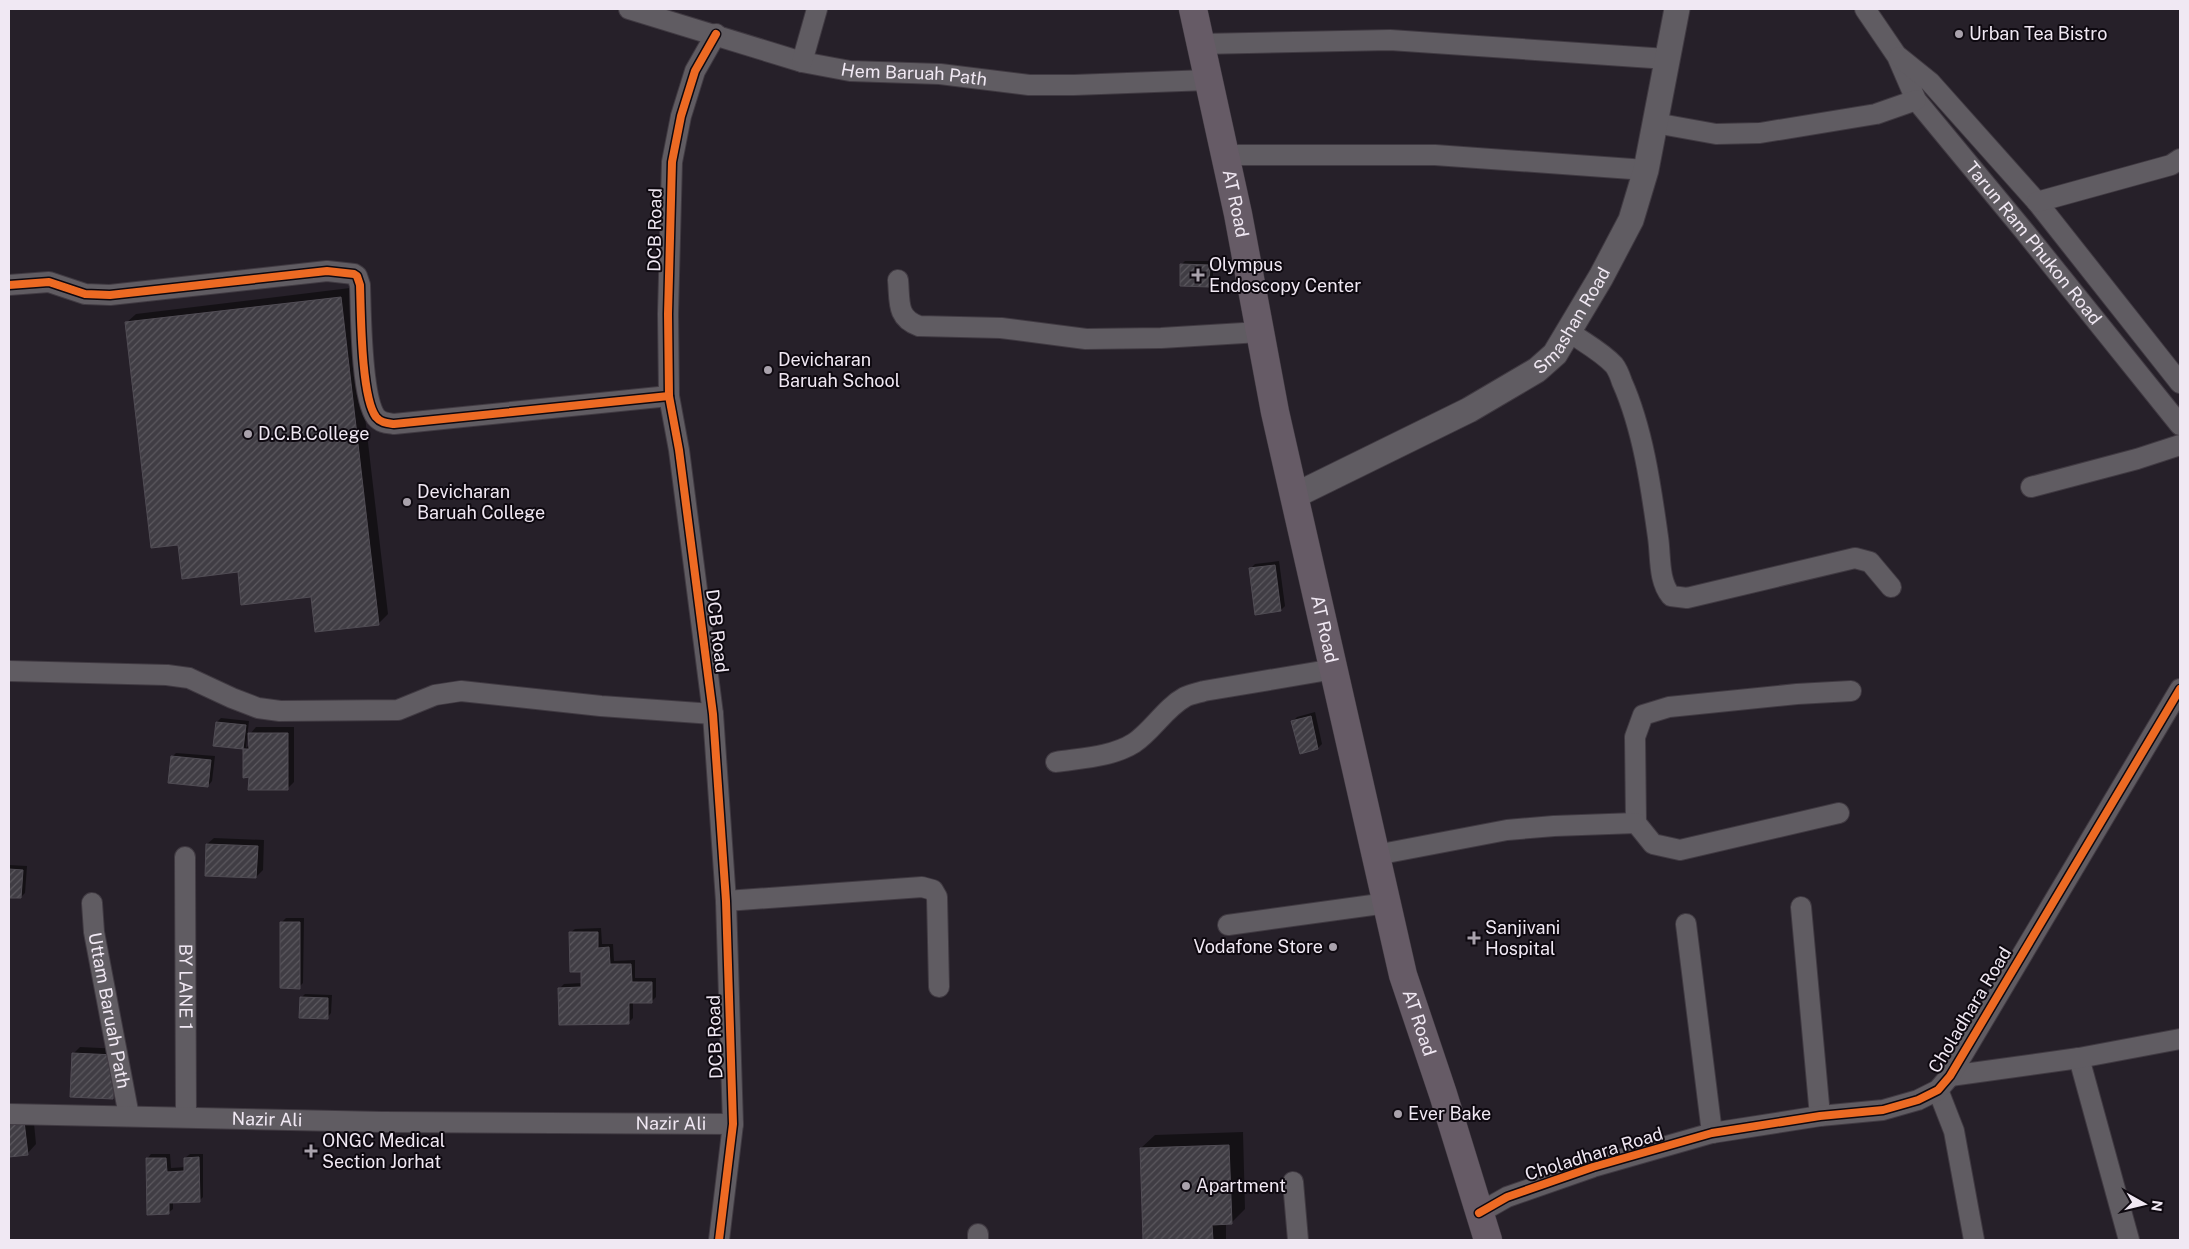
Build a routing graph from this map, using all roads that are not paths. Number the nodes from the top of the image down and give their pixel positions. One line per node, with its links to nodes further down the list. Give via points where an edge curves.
1 (629, 9): 6 (street, Hem Baruah Path)
2 (817, 9): 10 (street)
3 (1193, 9): 7 (highway, AT Road)
4 (1677, 9): 9 (street, Smashan Road)
5 (1865, 9): 8 (street, Tarun Ram Phukon Road)
6 (716, 34): 10 (street, Hem Baruah Path); 23 (street, DCB Road, via 695,71 681,116 672,162)
7 (1201, 44): 9 (street, via 1390,40); 11 (highway, AT Road)
8 (1897, 56): 12 (street, Tarun Ram Phukon Road); 17 (street, Tarun Ram Phukon Road, via 1930,82)
9 (1667, 59): 13 (street, Smashan Road)
10 (802, 62): 11 (street, Hem Baruah Path, via 850,71 940,74 1029,84)
11 (1208, 80): 14 (highway, AT Road)
12 (1916, 100): 13 (street, via 1876,114 1760,133 1716,134); 24 (street, Tarun Ram Phukon Road)
13 (1655, 123): 16 (street, Smashan Road)
14 (1224, 155): 16 (street, via 1435,155); 21 (highway, AT Road)
15 (2180, 159): 17 (street, via 2171,165)
16 (1646, 170): 20 (street, Smashan Road, via 1632,220)
17 (2037, 202): 22 (street, Tarun Ram Phukon Road)
18 (898, 280): 21 (street, via 901,313 909,322 919,326 1001,328 1086,339)
19 (9, 285): 23 (street, via 49,282 85,294 110,295 327,271 354,274 360,285 362,344 370,404 381,422 394,424)
20 (1568, 331): 27 (street, Smashan Road, via 1554,354 1528,375 1469,410); 28 (street, via 1615,367 1628,394 1644,454 1662,574 1671,596 1687,598 1855,558 1870,562)
21 (1260, 332): 27 (highway, AT Road)
22 (2180, 383)
23 (669, 396): 33 (street, DCB Road, via 679,450)
24 (2180, 425)
25 (2180, 445): 26 (street)
26 (2031, 487)
27 (1294, 496): 29 (highway, AT Road)
28 (1891, 587)
29 (1334, 669): 34 (street, via 1186,696 1132,744 1108,754); 37 (highway, AT Road)
30 (9, 671): 33 (street, via 189,678 258,708 280,711 398,710 435,695 461,691)
31 (2180, 689): 48 (street, Choladhara Road)
32 (1851, 691): 36 (street, via 1669,707 1642,715 1635,737)
33 (713, 714): 39 (street, DCB Road)
34 (1056, 762)
35 (1839, 813): 36 (street, via 1680,850 1653,844)
36 (1636, 823): 37 (street, via 1507,830)
37 (1376, 855): 41 (highway, AT Road)
38 (185, 858): 52 (street, BY LANE 1)
39 (726, 901): 45 (street, via 850,891 933,890 937,897); 53 (street, DCB Road)
40 (92, 903): 50 (street, Uttam Baruah Path, via 94,932)
41 (1387, 903): 44 (street); 56 (highway, AT Road, via 1403,975)
42 (1801, 907): 51 (street)
43 (1686, 924): 54 (street)
44 (1228, 925)
45 (939, 987)
46 (2180, 1038): 47 (street)
47 (2079, 1058): 48 (street); 61 (street)
48 (1944, 1083): 51 (street, Choladhara Road, via 1918,1100 1883,1110); 60 (street)
49 (9, 1114): 50 (street, Nazir Ali)
50 (129, 1116): 52 (street, Nazir Ali)
51 (1820, 1116): 54 (street, Choladhara Road)
52 (186, 1117): 53 (street, Nazir Ali)
53 (733, 1124): 57 (street, DCB Road)
54 (1712, 1134): 56 (street, Choladhara Road, via 1593,1167 1508,1197)
55 (1293, 1182): 58 (street)
56 (1479, 1213): 59 (highway, AT Road)
57 (719, 1240)
58 (1298, 1240)
59 (1488, 1240)
60 (1974, 1240)
61 (2129, 1240)

